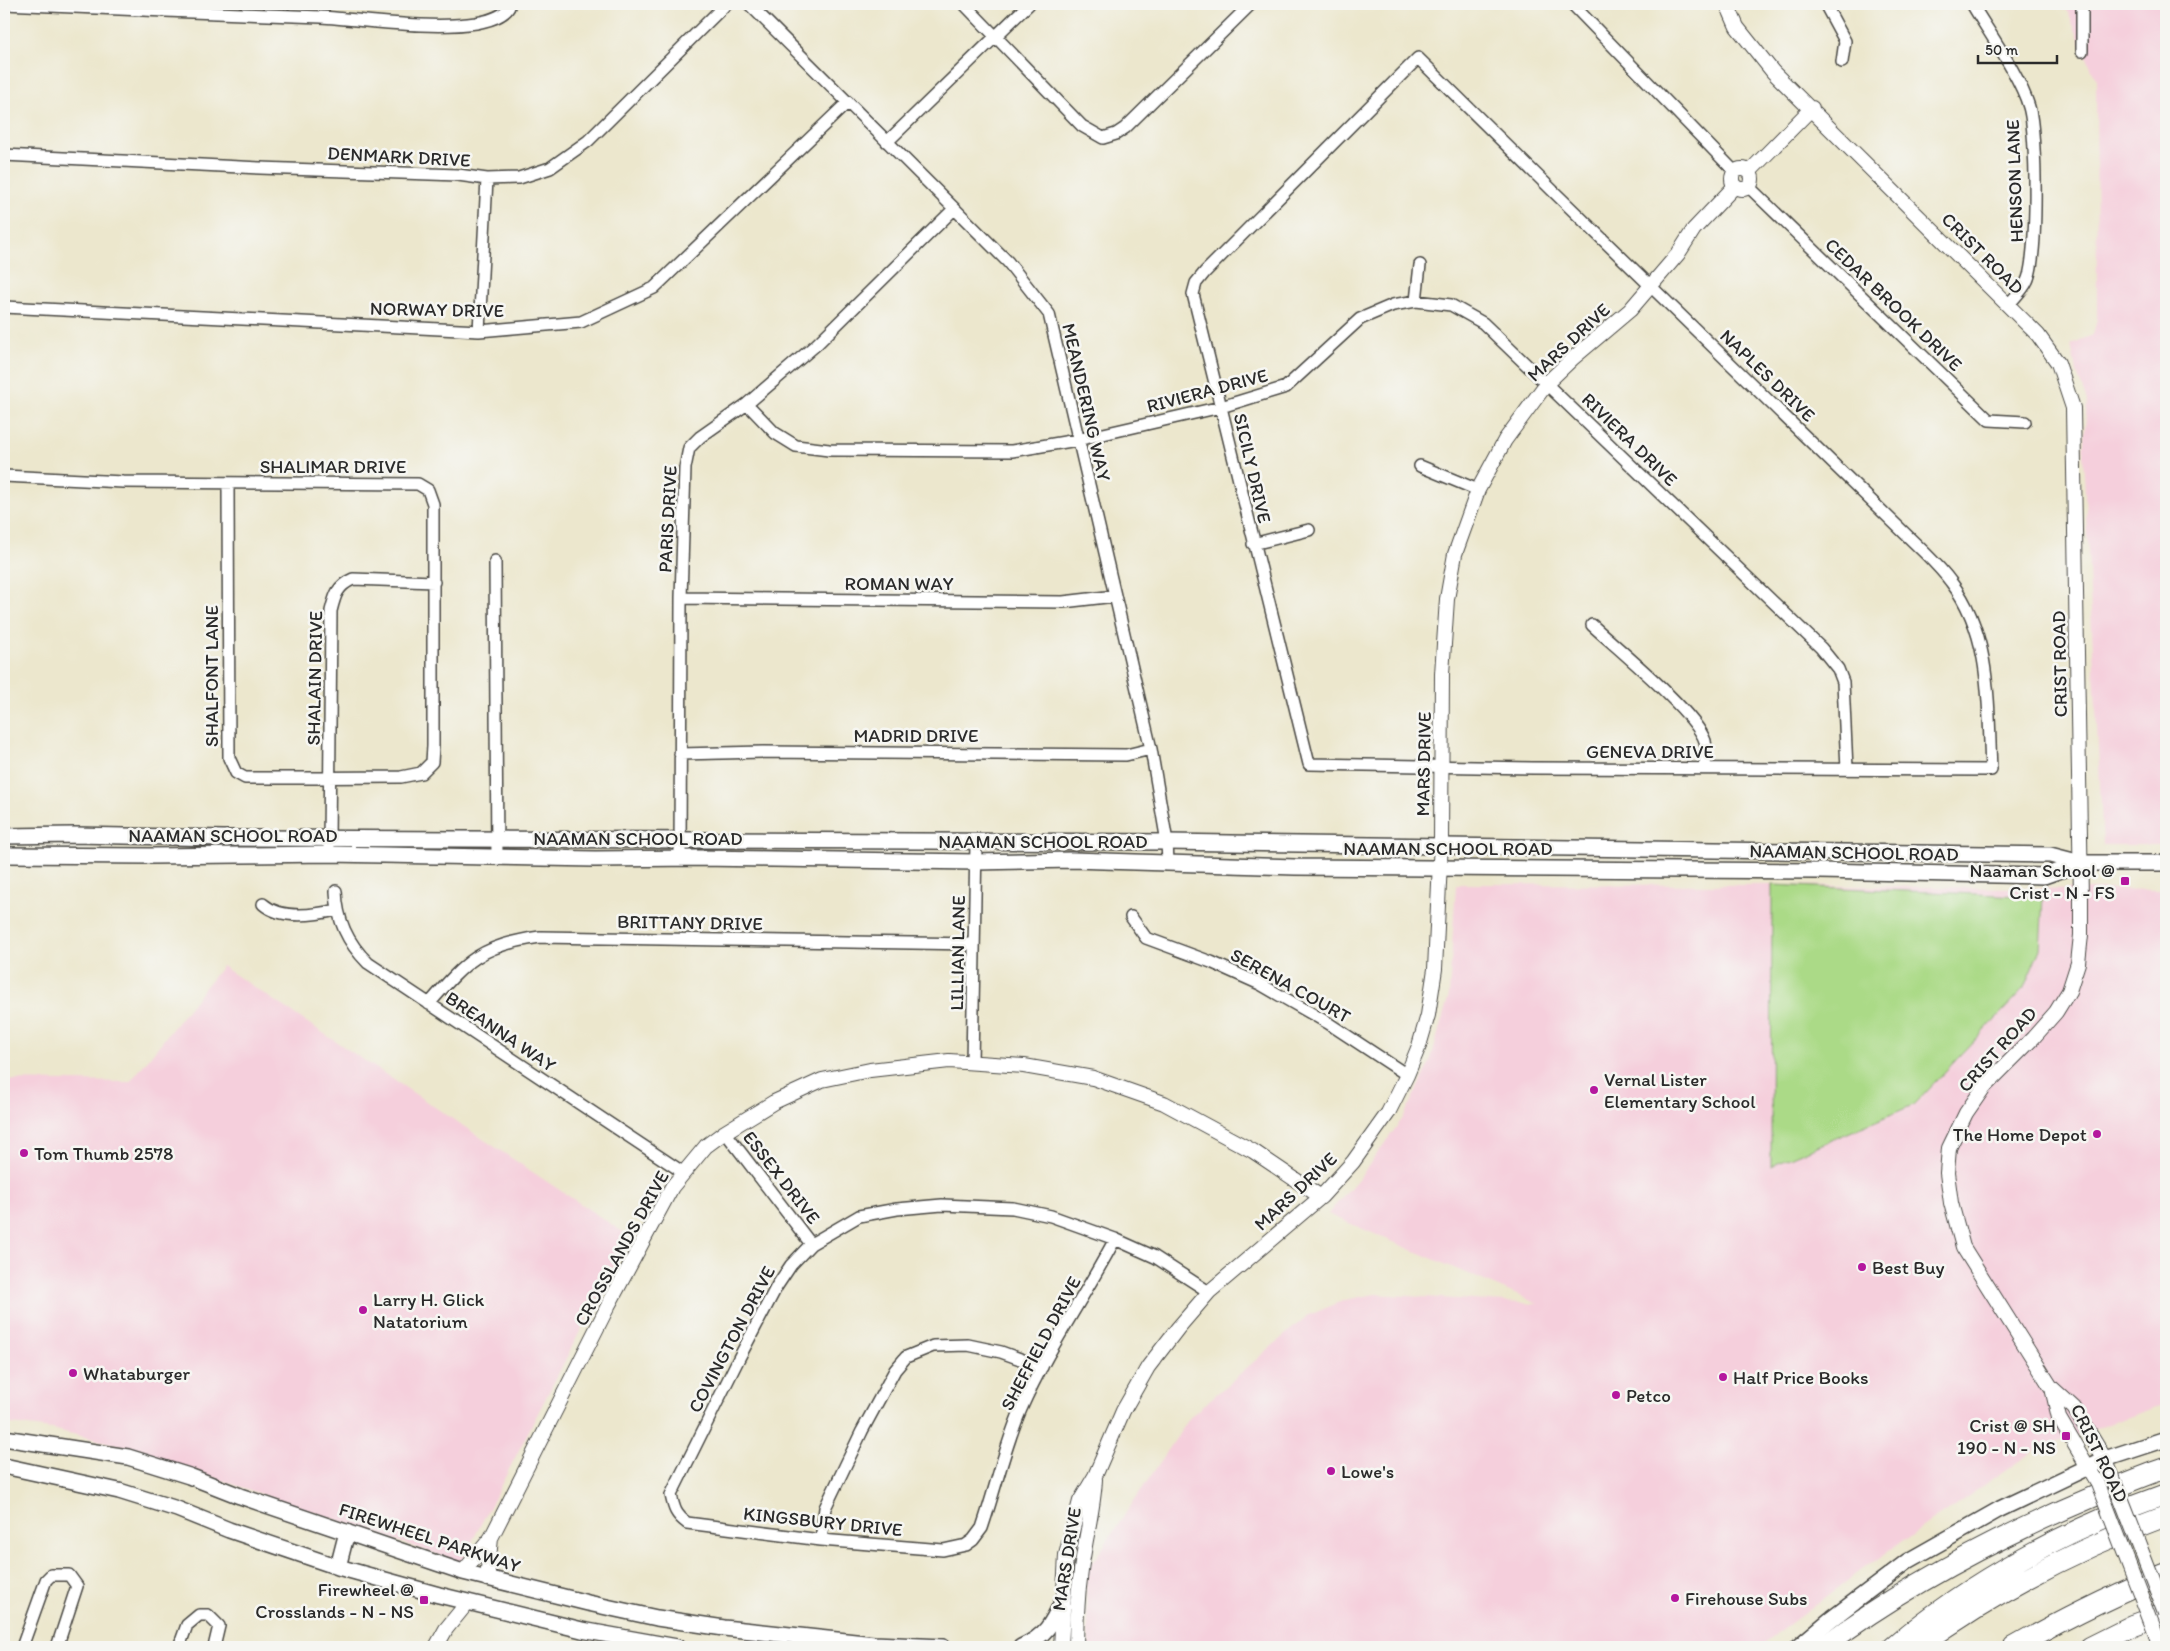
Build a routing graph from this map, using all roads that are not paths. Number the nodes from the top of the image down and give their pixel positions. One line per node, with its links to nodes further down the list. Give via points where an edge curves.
1 (4, 4): 2 (street, via 435,24 476,23 497,18)
2 (510, 4)
3 (726, 4): 23 (street, DENMARK DRIVE, via 588,141 550,168 519,178)
4 (749, 4): 17 (street, MEANDERING WAY)
5 (964, 4): 13 (street)
6 (1029, 4): 13 (street)
7 (1251, 4): 13 (street, via 1125,128 1103,138 1082,126)
8 (1572, 4): 22 (street)
9 (1727, 4): 18 (street, CRIST ROAD, via 1737,27 1773,72)
10 (1825, 4): 16 (street, via 1845,41)
11 (1972, 4): 29 (street, HENSON LANE, via 2020,86 2029,106 2034,130 2034,259 2027,281)
12 (2082, 4): 14 (street)
13 (996, 37): 19 (street)
14 (2082, 51)
15 (1418, 58): 27 (street, NAPLES DRIVE); 34 (street, SICILY DRIVE, via 1196,282 1193,294)
16 (1842, 62)
17 (848, 102): 19 (street, MEANDERING WAY); 31 (street, NORWAY DRIVE, via 654,288 581,322)
18 (1812, 108): 21 (street); 29 (street, CRIST ROAD)
19 (888, 142): 25 (street, MEANDERING WAY)
20 (4, 155): 23 (street, DENMARK DRIVE, via 458,175)
21 (1750, 171): 22 (street, via 1741,168); 24 (street, via 1753,179)
22 (1735, 172): 24 (street, via 1732,179)
23 (487, 179): 31 (street)
24 (1742, 186): 27 (street, MARS DRIVE, via 1694,229); 35 (street, CEDAR BROOK DRIVE, via 1989,420)
25 (954, 208): 33 (street, PARIS DRIVE, via 816,344); 36 (street, MEANDERING WAY, via 1008,262 1049,314)
26 (1420, 264): 28 (street)
27 (1652, 286): 32 (street, MARS DRIVE); 54 (street, NAPLES DRIVE, via 1951,582 1976,632 1987,676)
28 (1416, 301): 32 (street, RIVIERA DRIVE, via 1452,305 1483,323); 34 (street, RIVIERA DRIVE, via 1393,305 1360,319 1286,387)
29 (2008, 305): 69 (street, CRIST ROAD, via 2038,335 2058,363 2073,408)
30 (4, 307): 31 (street, NORWAY DRIVE)
31 (479, 331)
32 (1547, 383): 40 (street, MARS DRIVE, via 1505,440); 53 (street, RIVIERA DRIVE, via 1786,613 1838,669 1845,697)
33 (747, 404): 36 (street, RIVIERA DRIVE, via 775,433 796,446 830,450 1012,451); 46 (street, PARIS DRIVE, via 689,448 685,468)
34 (1221, 407): 36 (street, RIVIERA DRIVE); 42 (street, SICILY DRIVE)
35 (2025, 422)
36 (1077, 440): 45 (street, MEANDERING WAY)
37 (1420, 466): 40 (street)
38 (4, 476): 39 (street, SHALIMAR DRIVE)
39 (228, 484): 44 (street, SHALIMAR DRIVE, via 418,484 428,490 433,504); 55 (street, SHALFONT LANE, via 229,758 236,773 246,778)
40 (1478, 490): 51 (street, MARS DRIVE, via 1455,554 1447,599 1442,674)
41 (1309, 530): 42 (street)
42 (1253, 544): 50 (street, SICILY DRIVE)
43 (495, 561): 57 (street)
44 (434, 582): 55 (street, SHALIMAR DRIVE, via 432,762 421,774); 55 (street, SHALAIN DRIVE, via 354,580 344,583 336,591 331,611)
45 (1115, 596): 46 (street, ROMAN WAY, via 1063,602); 48 (street, MEANDERING WAY)
46 (681, 598): 49 (street, PARIS DRIVE)
47 (1592, 625): 52 (street, via 1696,725 1705,741)
48 (1151, 750): 49 (street, MADRID DRIVE, via 1126,754); 59 (street, MEANDERING WAY)
49 (680, 754): 58 (street, PARIS DRIVE)
50 (1309, 764): 51 (street, GENEVA DRIVE)
51 (1442, 767): 52 (street, GENEVA DRIVE); 62 (street, MARS DRIVE)
52 (1705, 768): 53 (street, GENEVA DRIVE)
53 (1846, 769): 54 (street, GENEVA DRIVE)
54 (1991, 770)
55 (329, 779): 61 (street, SHALAIN DRIVE)
56 (4, 836): 61 (main road, NAAMAN SCHOOL ROAD, via 75,835)
57 (496, 839): 58 (main road, NAAMAN SCHOOL ROAD); 61 (main road, NAAMAN SCHOOL ROAD); 64 (street)
58 (680, 840): 60 (main road, NAAMAN SCHOOL ROAD); 65 (street, PARIS DRIVE)
59 (1167, 842): 60 (main road, NAAMAN SCHOOL ROAD); 62 (main road, NAAMAN SCHOOL ROAD); 67 (street, MEANDERING WAY)
60 (976, 843): 66 (street, LILLIAN LANE)
61 (329, 846): 63 (main road, NAAMAN SCHOOL ROAD, via 151,856); 64 (main road, NAAMAN SCHOOL ROAD)
62 (1441, 847): 69 (main road, NAAMAN SCHOOL ROAD, via 2050,855); 70 (street, MARS DRIVE)
63 (4, 854)
64 (497, 858): 65 (main road, NAAMAN SCHOOL ROAD)
65 (680, 858): 66 (main road, NAAMAN SCHOOL ROAD)
66 (976, 862): 67 (main road, NAAMAN SCHOOL ROAD); 75 (street, LILLIAN LANE)
67 (1168, 862): 70 (main road, NAAMAN SCHOOL ROAD)
68 (2166, 863): 69 (main road, NAAMAN SCHOOL ROAD)
69 (2081, 864): 70 (main road, NAAMAN SCHOOL ROAD, via 2044,876); 86 (street, CRIST ROAD, via 2081,935 2078,963 2069,991 2056,1012 1984,1087 1966,1113 1949,1148 1947,1173 1963,1247)
70 (1440, 869): 78 (street, MARS DRIVE, via 1433,990 1419,1046)
71 (336, 891): 73 (street, BREANNA WAY)
72 (263, 904): 73 (street, via 282,914 320,914)
73 (337, 910): 76 (street, BREANNA WAY, via 346,934 359,954)
74 (1131, 917): 78 (street, SERENA COURT, via 1146,938 1260,984 1328,1023)
75 (974, 944): 76 (street, BRITTANY DRIVE, via 540,937 512,941 484,952 455,974); 77 (street, LILLIAN LANE)
76 (429, 1004): 80 (street, BREANNA WAY)
77 (972, 1063): 79 (street, CROSSLANDS DRIVE, via 949,1061 870,1070 822,1080 774,1102); 81 (street, CROSSLANDS DRIVE, via 1024,1066 1093,1078 1164,1103 1253,1151)
78 (1407, 1075): 81 (street, MARS DRIVE, via 1376,1130 1353,1162)
79 (725, 1132): 80 (street, CROSSLANDS DRIVE, via 706,1146); 83 (street, ESSEX DRIVE)
80 (684, 1173): 98 (street, CROSSLANDS DRIVE, via 672,1187 608,1306)
81 (1321, 1197): 84 (street, MARS DRIVE)
82 (1115, 1239): 83 (street, COVINGTON DRIVE, via 1051,1216 1013,1208 942,1205 860,1216); 84 (street, COVINGTON DRIVE, via 1155,1257); 85 (street, SHEFFIELD DRIVE)
83 (811, 1244): 95 (street, COVINGTON DRIVE, via 790,1265 777,1286 685,1466 671,1496)
84 (1209, 1292): 93 (street, MARS DRIVE, via 1148,1367 1123,1411)
85 (1042, 1367): 99 (street, via 1001,1352 968,1345 933,1346 906,1357 894,1370 826,1508); 100 (street, SHEFFIELD DRIVE, via 1021,1410 982,1528)
86 (2051, 1387): 89 (street, CRIST ROAD, via 2074,1408); 91 (street, CRIST ROAD, via 2059,1418)
87 (10, 1439): 90 (main road); 97 (main road, FIREWHEEL PARKWAY, via 128,1458 189,1476)
88 (2166, 1439): 89 (main road)
89 (2105, 1459): 91 (main road); 108 (street, CRIST ROAD, bridge)
90 (8, 1466): 101 (main road, via 119,1491)
91 (2088, 1467): 110 (street, CRIST ROAD, bridge, via 2098,1484); 121 (main road, via 2000,1509 1908,1561)
92 (2166, 1468): 122 (highway, via 2035,1521 1979,1550 1922,1582)
93 (1095, 1476): 106 (street, MARS DRIVE, via 1080,1501 1066,1555); 120 (street, MARS DRIVE, via 1094,1502 1076,1616)
94 (2166, 1494): 123 (highway, via 2085,1527 1998,1572)
95 (678, 1516): 99 (street, KINGSBURY DRIVE, via 687,1523)
96 (2166, 1516): 124 (highway, via 2096,1544 2036,1574)
97 (346, 1532): 101 (main road); 102 (main road, FIREWHEEL PARKWAY)
98 (491, 1538): 102 (street, CROSSLANDS DRIVE); 104 (street, CROSSLANDS DRIVE)
99 (821, 1540): 100 (street, KINGSBURY DRIVE, via 943,1550)
100 (966, 1545)
101 (338, 1566): 105 (main road)
102 (463, 1572): 104 (main road, FIREWHEEL PARKWAY)
103 (2166, 1573): 125 (highway, via 2066,1617)
104 (487, 1579): 117 (main road, FIREWHEEL PARKWAY, via 657,1618 803,1637)
105 (439, 1595): 107 (main road); 109 (street, via 447,1605)
106 (1062, 1600): 118 (main road, via 1054,1621 1044,1634); 119 (street, MARS DRIVE)
107 (468, 1602): 109 (street); 116 (main road, via 582,1630)
108 (2166, 1614): 126 (highway, via 2133,1625)
109 (446, 1629): 115 (street)
110 (2158, 1641)
111 (22, 1647): 112 (street, via 46,1580 51,1575 69,1575 77,1586)
112 (57, 1647)
113 (179, 1647): 114 (street, via 187,1625 199,1615 208,1615 219,1626)
114 (214, 1647)
115 (436, 1647)
116 (677, 1647)
117 (942, 1647)
118 (1021, 1647)
119 (1061, 1647)
120 (1076, 1647)
121 (1798, 1647)
122 (1823, 1647)
123 (1893, 1647)
124 (1918, 1647)
125 (2014, 1647)
126 (2089, 1647)

